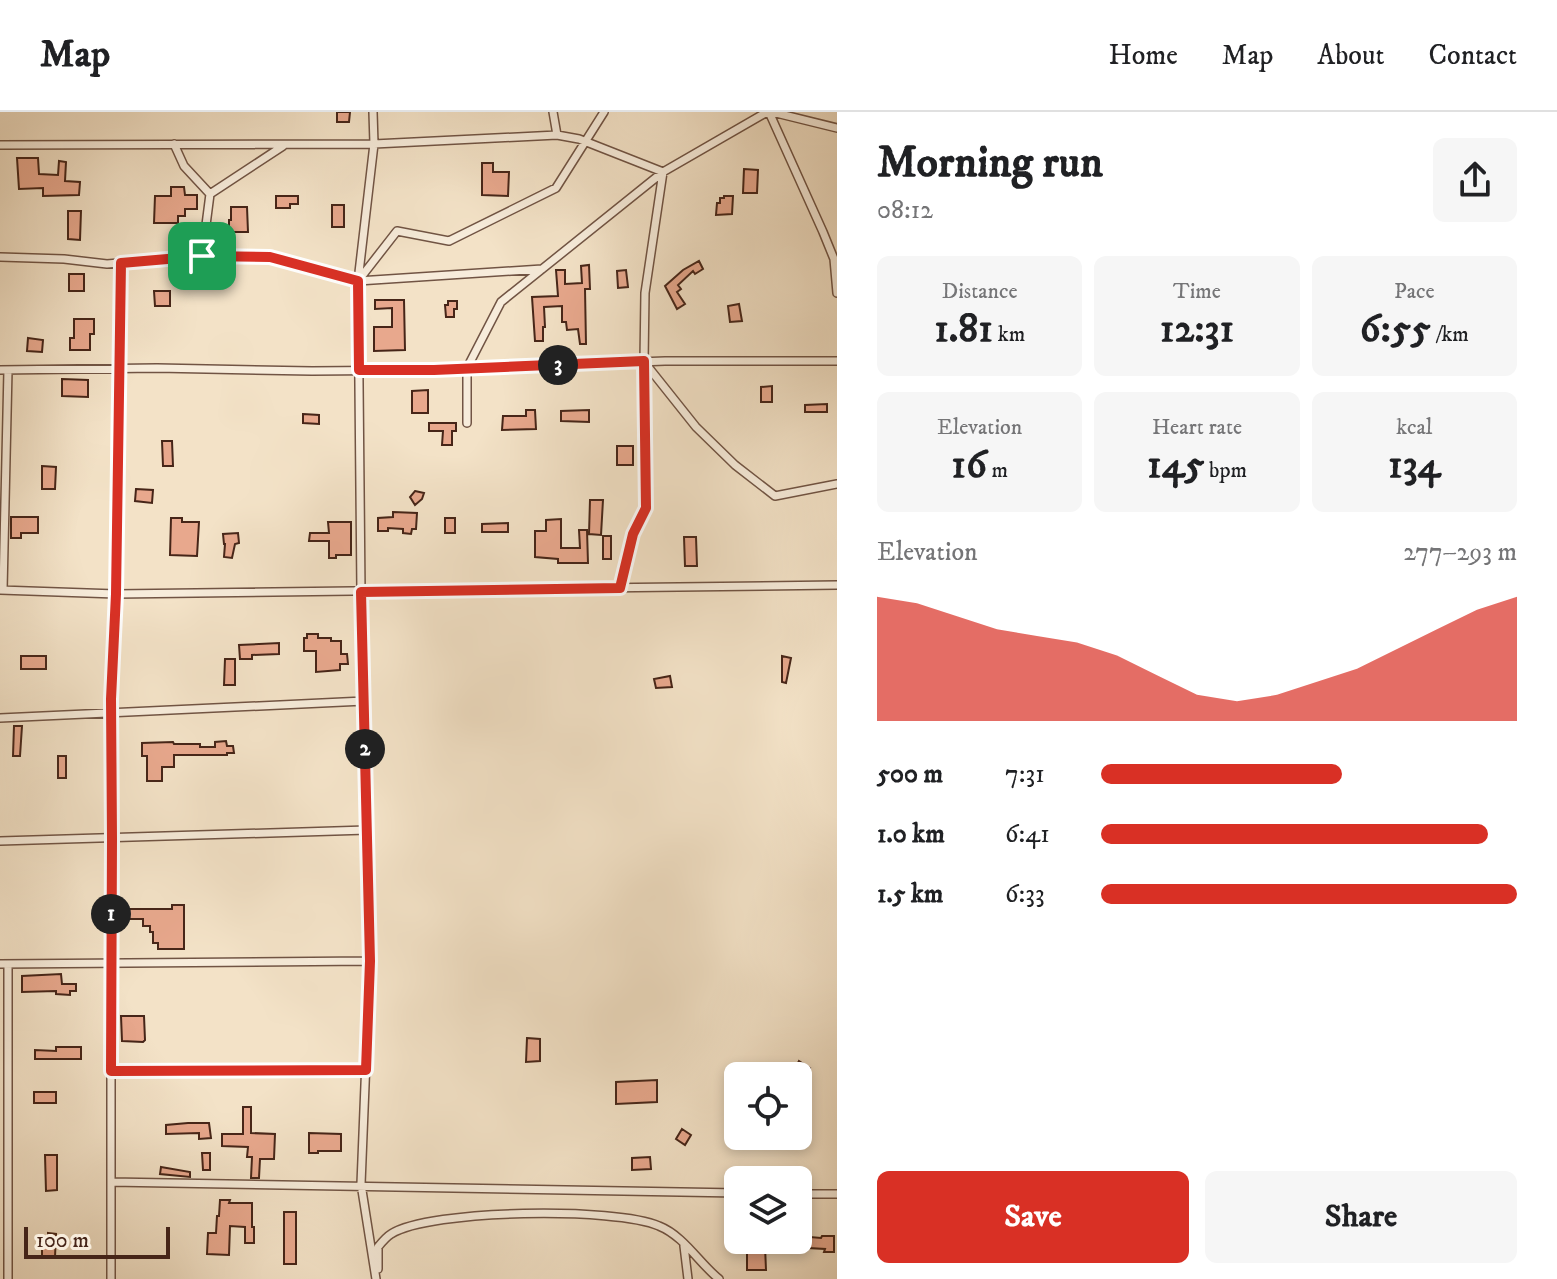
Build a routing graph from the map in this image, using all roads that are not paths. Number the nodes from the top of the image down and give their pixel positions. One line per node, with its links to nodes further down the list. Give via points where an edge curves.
1 (373, 112): 10 (street)
2 (553, 112): 6 (street)
3 (604, 112): 7 (street)
4 (769, 112): 5 (street); 12 (street); 16 (street)
5 (837, 128)
6 (557, 135): 7 (street); 10 (street)
7 (585, 142): 12 (street); 19 (street, via 556,188 449,241 397,231)
8 (174, 144): 9 (street); 11 (street); 13 (street, via 184,166)
9 (285, 144): 10 (street); 13 (street)
10 (374, 144): 19 (street)
11 (0, 145)
12 (663, 172): 18 (street); 21 (street, via 645,293)
13 (210, 194): 14 (street)
14 (202, 256): 17 (street); 19 (street, via 270,257)
15 (0, 257): 17 (street)
16 (835, 260): 20 (street)
17 (121, 263): 24 (street)
18 (542, 269): 19 (street); 23 (street, via 501,302)
19 (358, 281): 26 (street)
20 (837, 293)
21 (644, 361): 22 (street); 23 (street); 28 (street, via 696,427 775,496); 30 (street, via 646,508 633,534)
22 (837, 361)
23 (467, 368): 26 (street); 27 (street)
24 (120, 369): 25 (street); 26 (street); 33 (street)
25 (4, 370): 31 (street)
26 (359, 370): 32 (street)
27 (467, 423)
28 (837, 484)
29 (837, 585): 30 (street)
30 (620, 588): 32 (street)
31 (2, 590): 33 (street)
32 (361, 592): 33 (street); 34 (street)
33 (116, 594): 35 (street)
34 (364, 701): 35 (street); 37 (street)
35 (111, 713): 36 (street); 38 (street)
36 (0, 718)
37 (367, 830): 38 (street); 40 (street)
38 (112, 839): 39 (street); 42 (street)
39 (0, 841)
40 (370, 961): 42 (street); 43 (street)
41 (4, 964): 42 (street); 51 (street)
42 (110, 964): 44 (street)
43 (366, 1070): 44 (street); 46 (street)
44 (111, 1071): 45 (street)
45 (111, 1182): 46 (street); 52 (street)
46 (362, 1186): 47 (street); 53 (street)
47 (724, 1193)
48 (812, 1194): 49 (street)
49 (837, 1194)
50 (684, 1245): 53 (street, via 655,1224 619,1218 481,1216 392,1233 378,1247); 54 (street); 55 (street)
51 (8, 1279)
52 (111, 1279)
53 (377, 1279)
54 (688, 1279)
55 (719, 1279)

